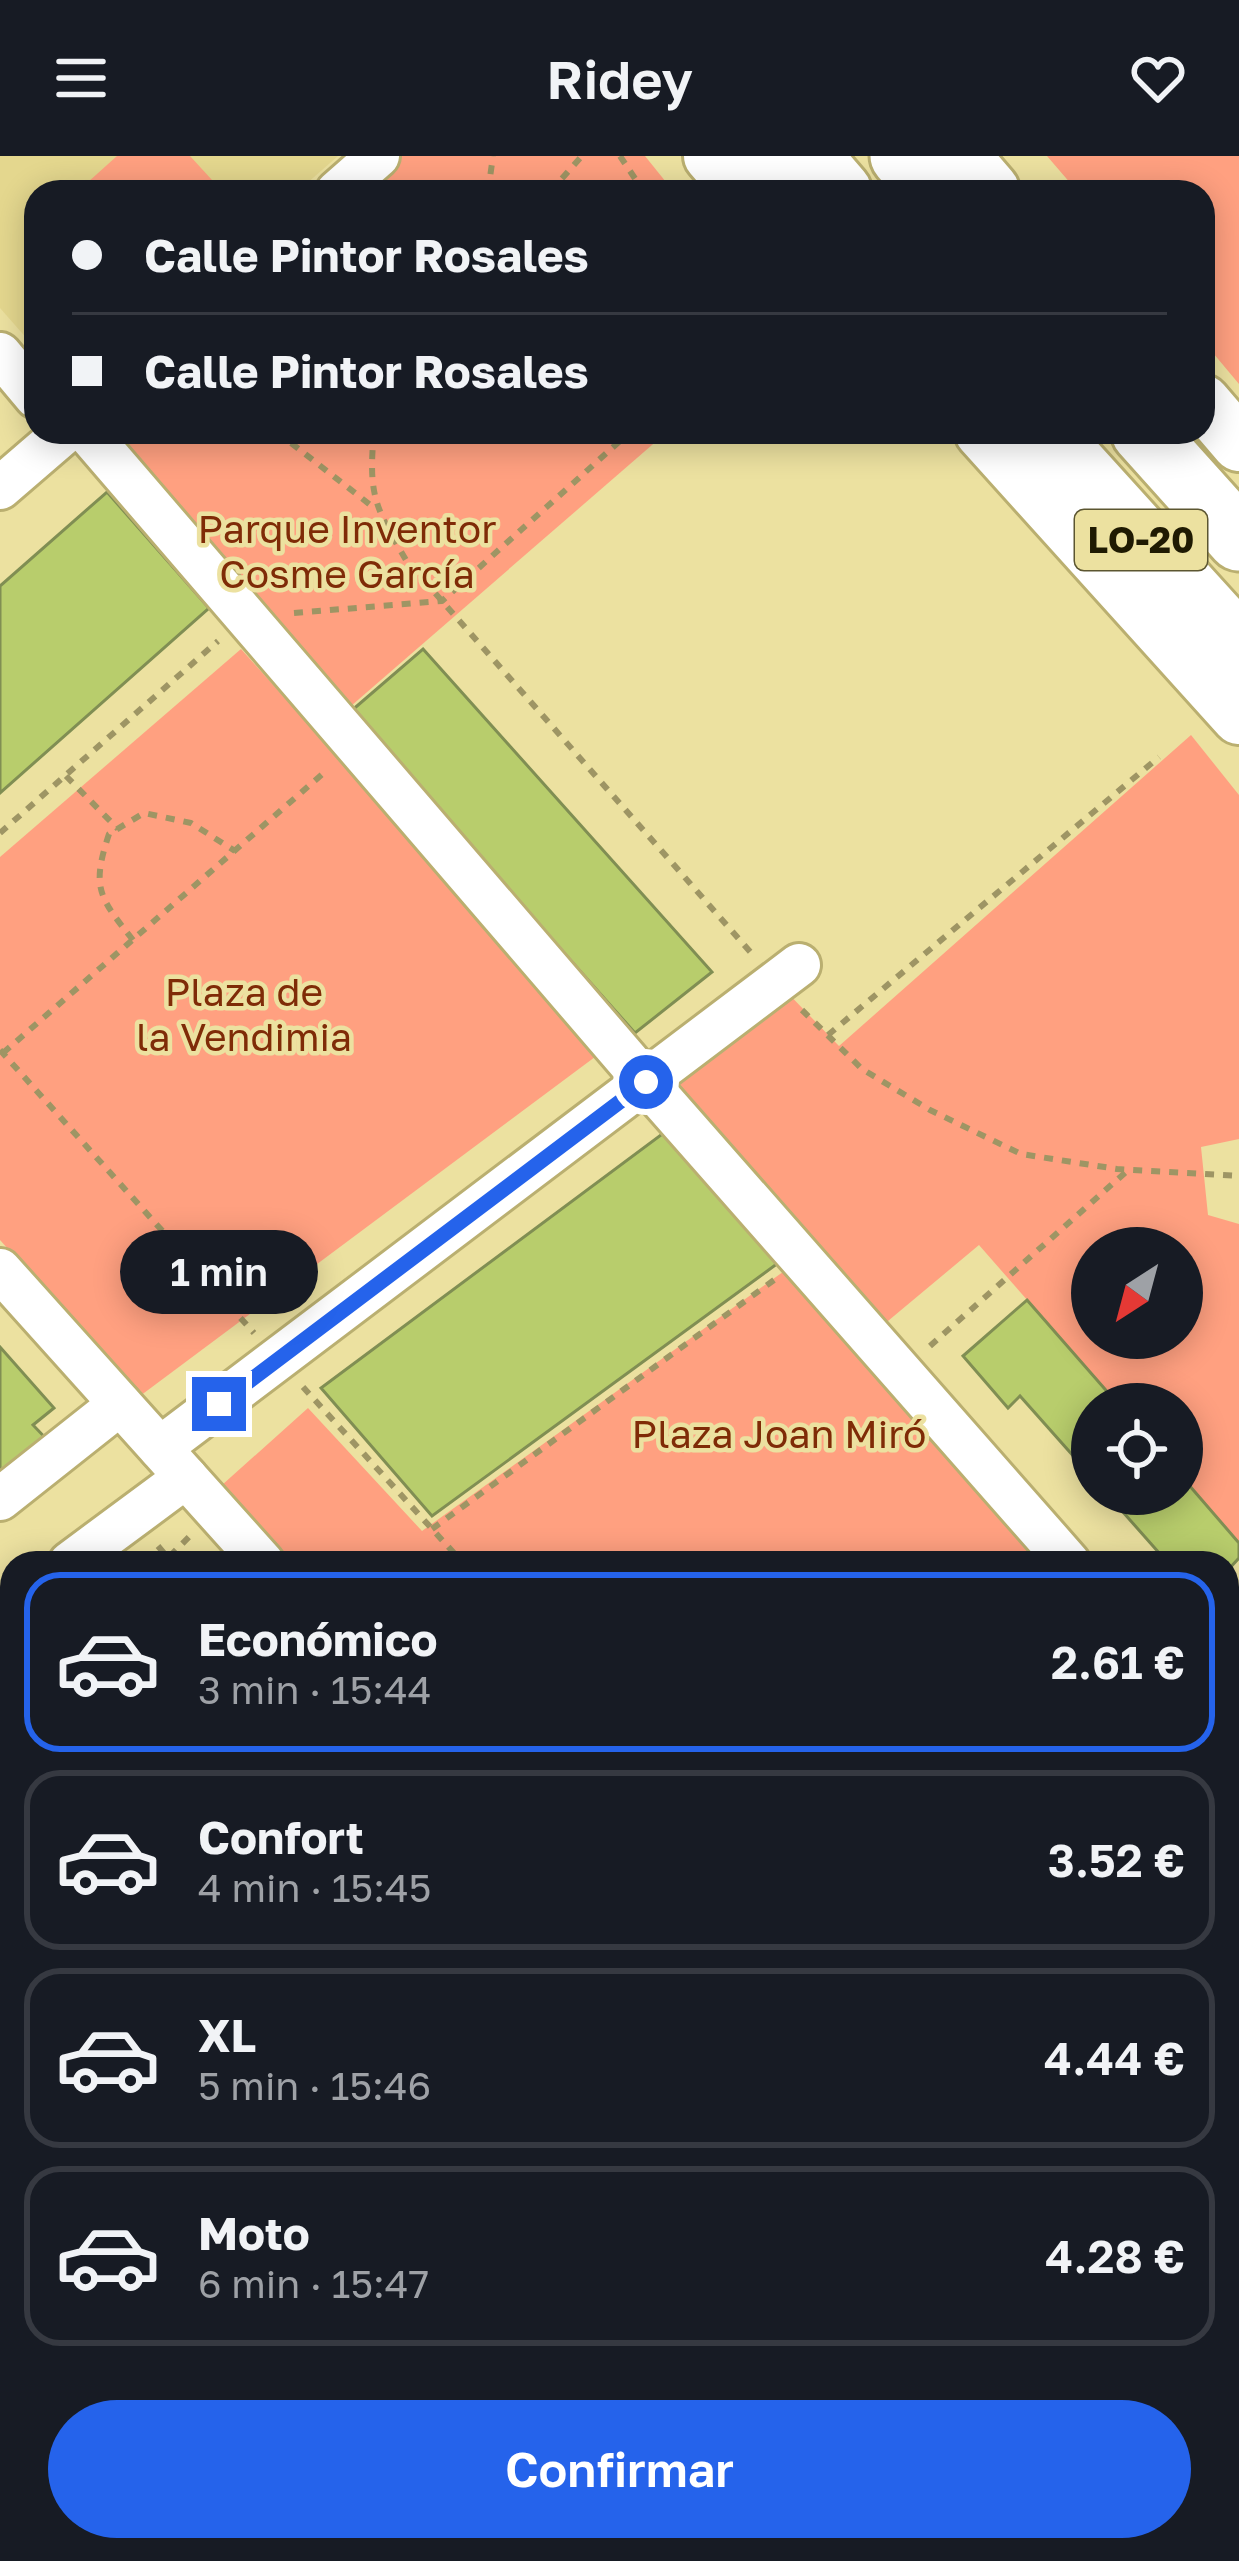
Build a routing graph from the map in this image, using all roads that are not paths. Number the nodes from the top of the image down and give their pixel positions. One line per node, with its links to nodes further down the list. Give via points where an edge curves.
1 (378, 156): 8 (street)
2 (711, 156): 9 (main road)
3 (757, 156): 10 (highway)
4 (809, 156): 11 (highway)
5 (902, 156): 12 (highway)
6 (956, 156): 13 (highway)
7 (993, 156): 14 (main road)
8 (351, 180)
9 (732, 180)
10 (778, 180)
11 (830, 180)
12 (923, 180)
13 (977, 180)
14 (1014, 180)
15 (0, 354): 16 (street)
16 (24, 383)
17 (1215, 416): 23 (main road)
18 (50, 444): 24 (street)
19 (97, 444): 29 (street)
20 (993, 444): 27 (main road)
21 (1056, 444): 26 (highway, LO-20)
22 (1154, 444): 25 (highway, LO-20)
23 (1239, 444)
24 (0, 488)
25 (1239, 539)
26 (1239, 646)
27 (1239, 717)
28 (789, 974): 29 (street)
29 (646, 1082): 32 (street, via 278,1360); 36 (street)
30 (0, 1270): 31 (street)
31 (120, 1405): 32 (street); 33 (street)
32 (173, 1463): 34 (street); 35 (street)
33 (0, 1499)
34 (82, 1551)
35 (252, 1551)
36 (1058, 1551)

